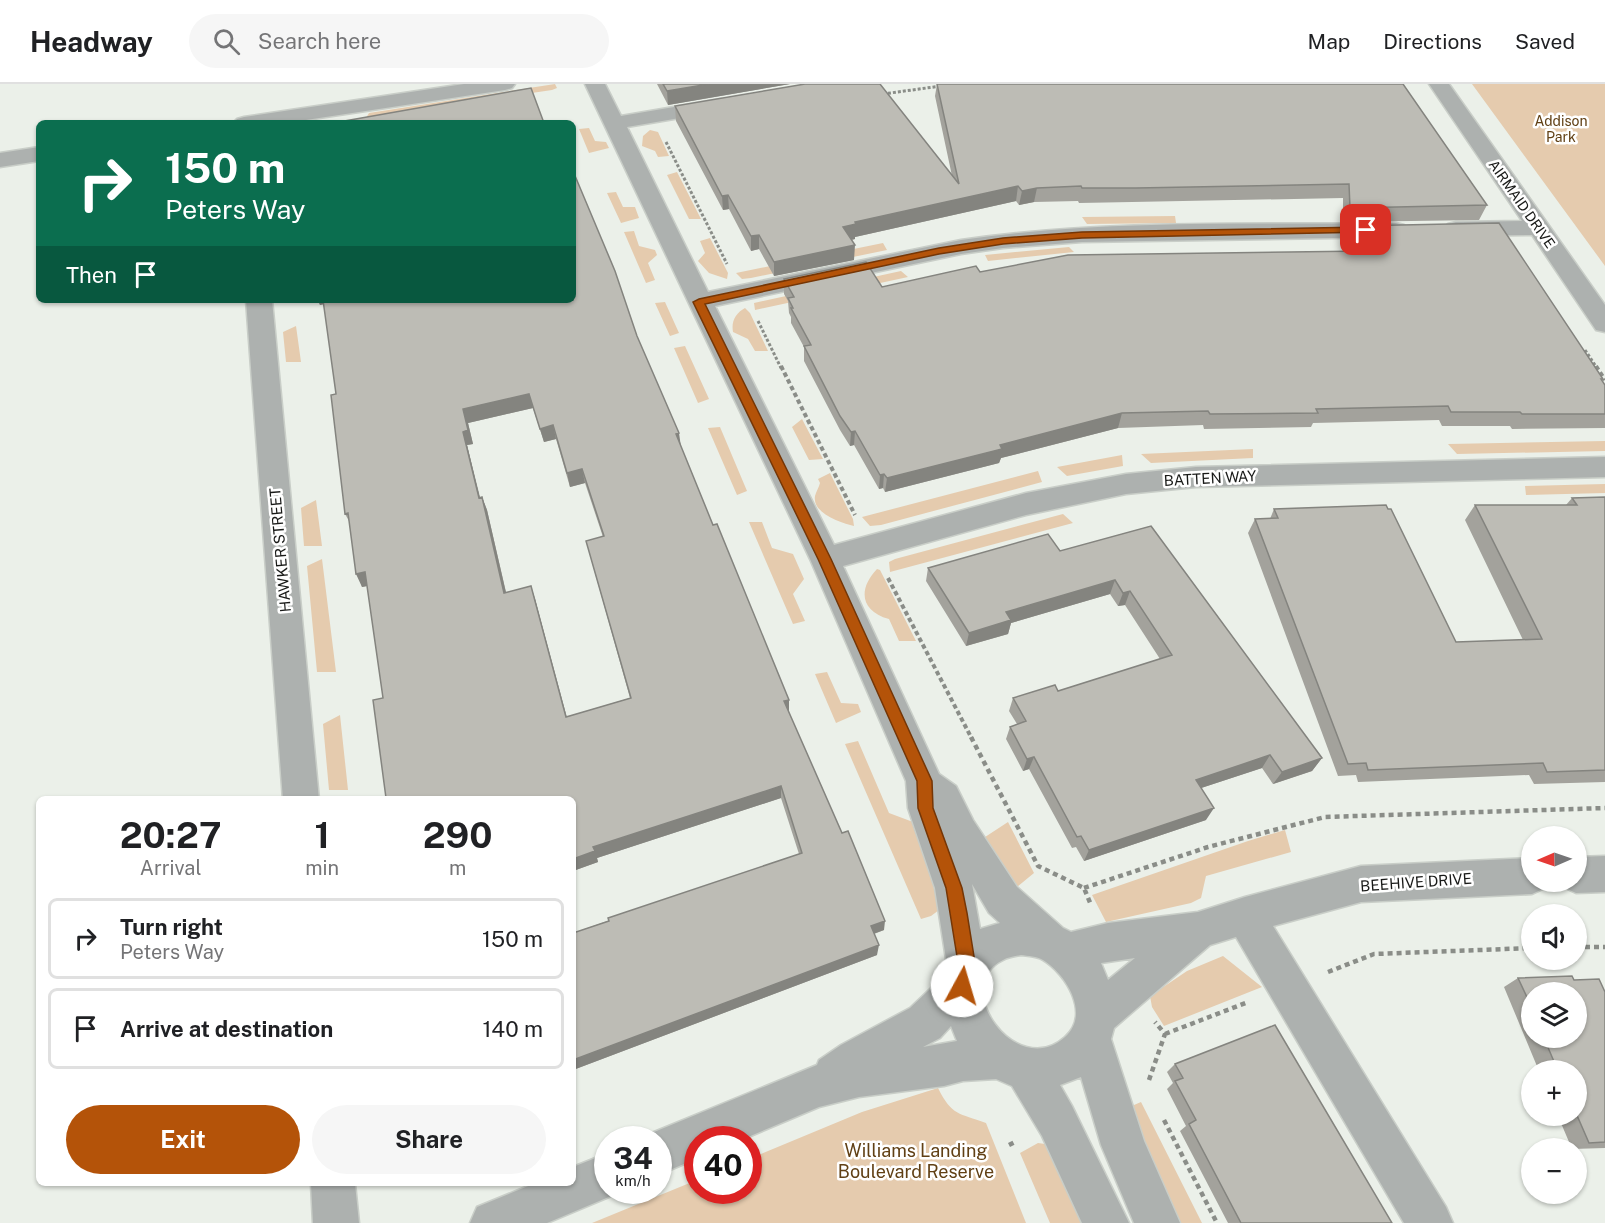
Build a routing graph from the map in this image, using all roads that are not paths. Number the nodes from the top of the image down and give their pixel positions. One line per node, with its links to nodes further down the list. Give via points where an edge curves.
1 (506, 84): 5 (street)
2 (595, 84): 6 (street)
3 (1439, 84): 9 (street, AIRMAID DRIVE)
4 (745, 101): 6 (street)
5 (264, 120)
6 (615, 123): 10 (street)
7 (36, 154): 8 (street)
8 (0, 160)
9 (1538, 228): 10 (street, via 1043,237 961,247); 12 (street, AIRMAID DRIVE)
10 (699, 302): 14 (street)
11 (259, 303): 16 (street, HAWKER STREET)
12 (1605, 324)
13 (1605, 467): 14 (street, BATTEN WAY, via 1196,477 1126,484 1026,504)
14 (825, 559): 15 (street)
15 (924, 781): 22 (street, via 943,797 1003,900); 23 (street, via 926,808 954,888)
16 (301, 796)
17 (1605, 874): 18 (street)
18 (1587, 875)
19 (1521, 877): 20 (street, BEEHIVE DRIVE, via 1361,884)
20 (1245, 915): 21 (street, BEEHIVE DRIVE); 34 (street)
21 (1198, 931): 22 (street, BEEHIVE DRIVE); 24 (street, BEEHIVE DRIVE, via 1130,989)
22 (1058, 947): 23 (street, via 1021,936 994,941 974,957); 24 (street, via 1076,960 1090,980)
23 (965, 978): 25 (street, via 963,1006 970,1026 981,1043); 26 (street, via 925,1023 856,1060)
24 (1093, 1027): 25 (street, via 1081,1051 1070,1060 1041,1069); 33 (street, via 1123,1145)
25 (1012, 1063): 26 (street, via 963,1060); 32 (street, via 1057,1121)
26 (818, 1086): 27 (street)
27 (672, 1147)
28 (594, 1181): 31 (street)
29 (333, 1186): 30 (street)
30 (336, 1223)
31 (493, 1223)
32 (1106, 1223)
33 (1157, 1223)
34 (1430, 1223)

